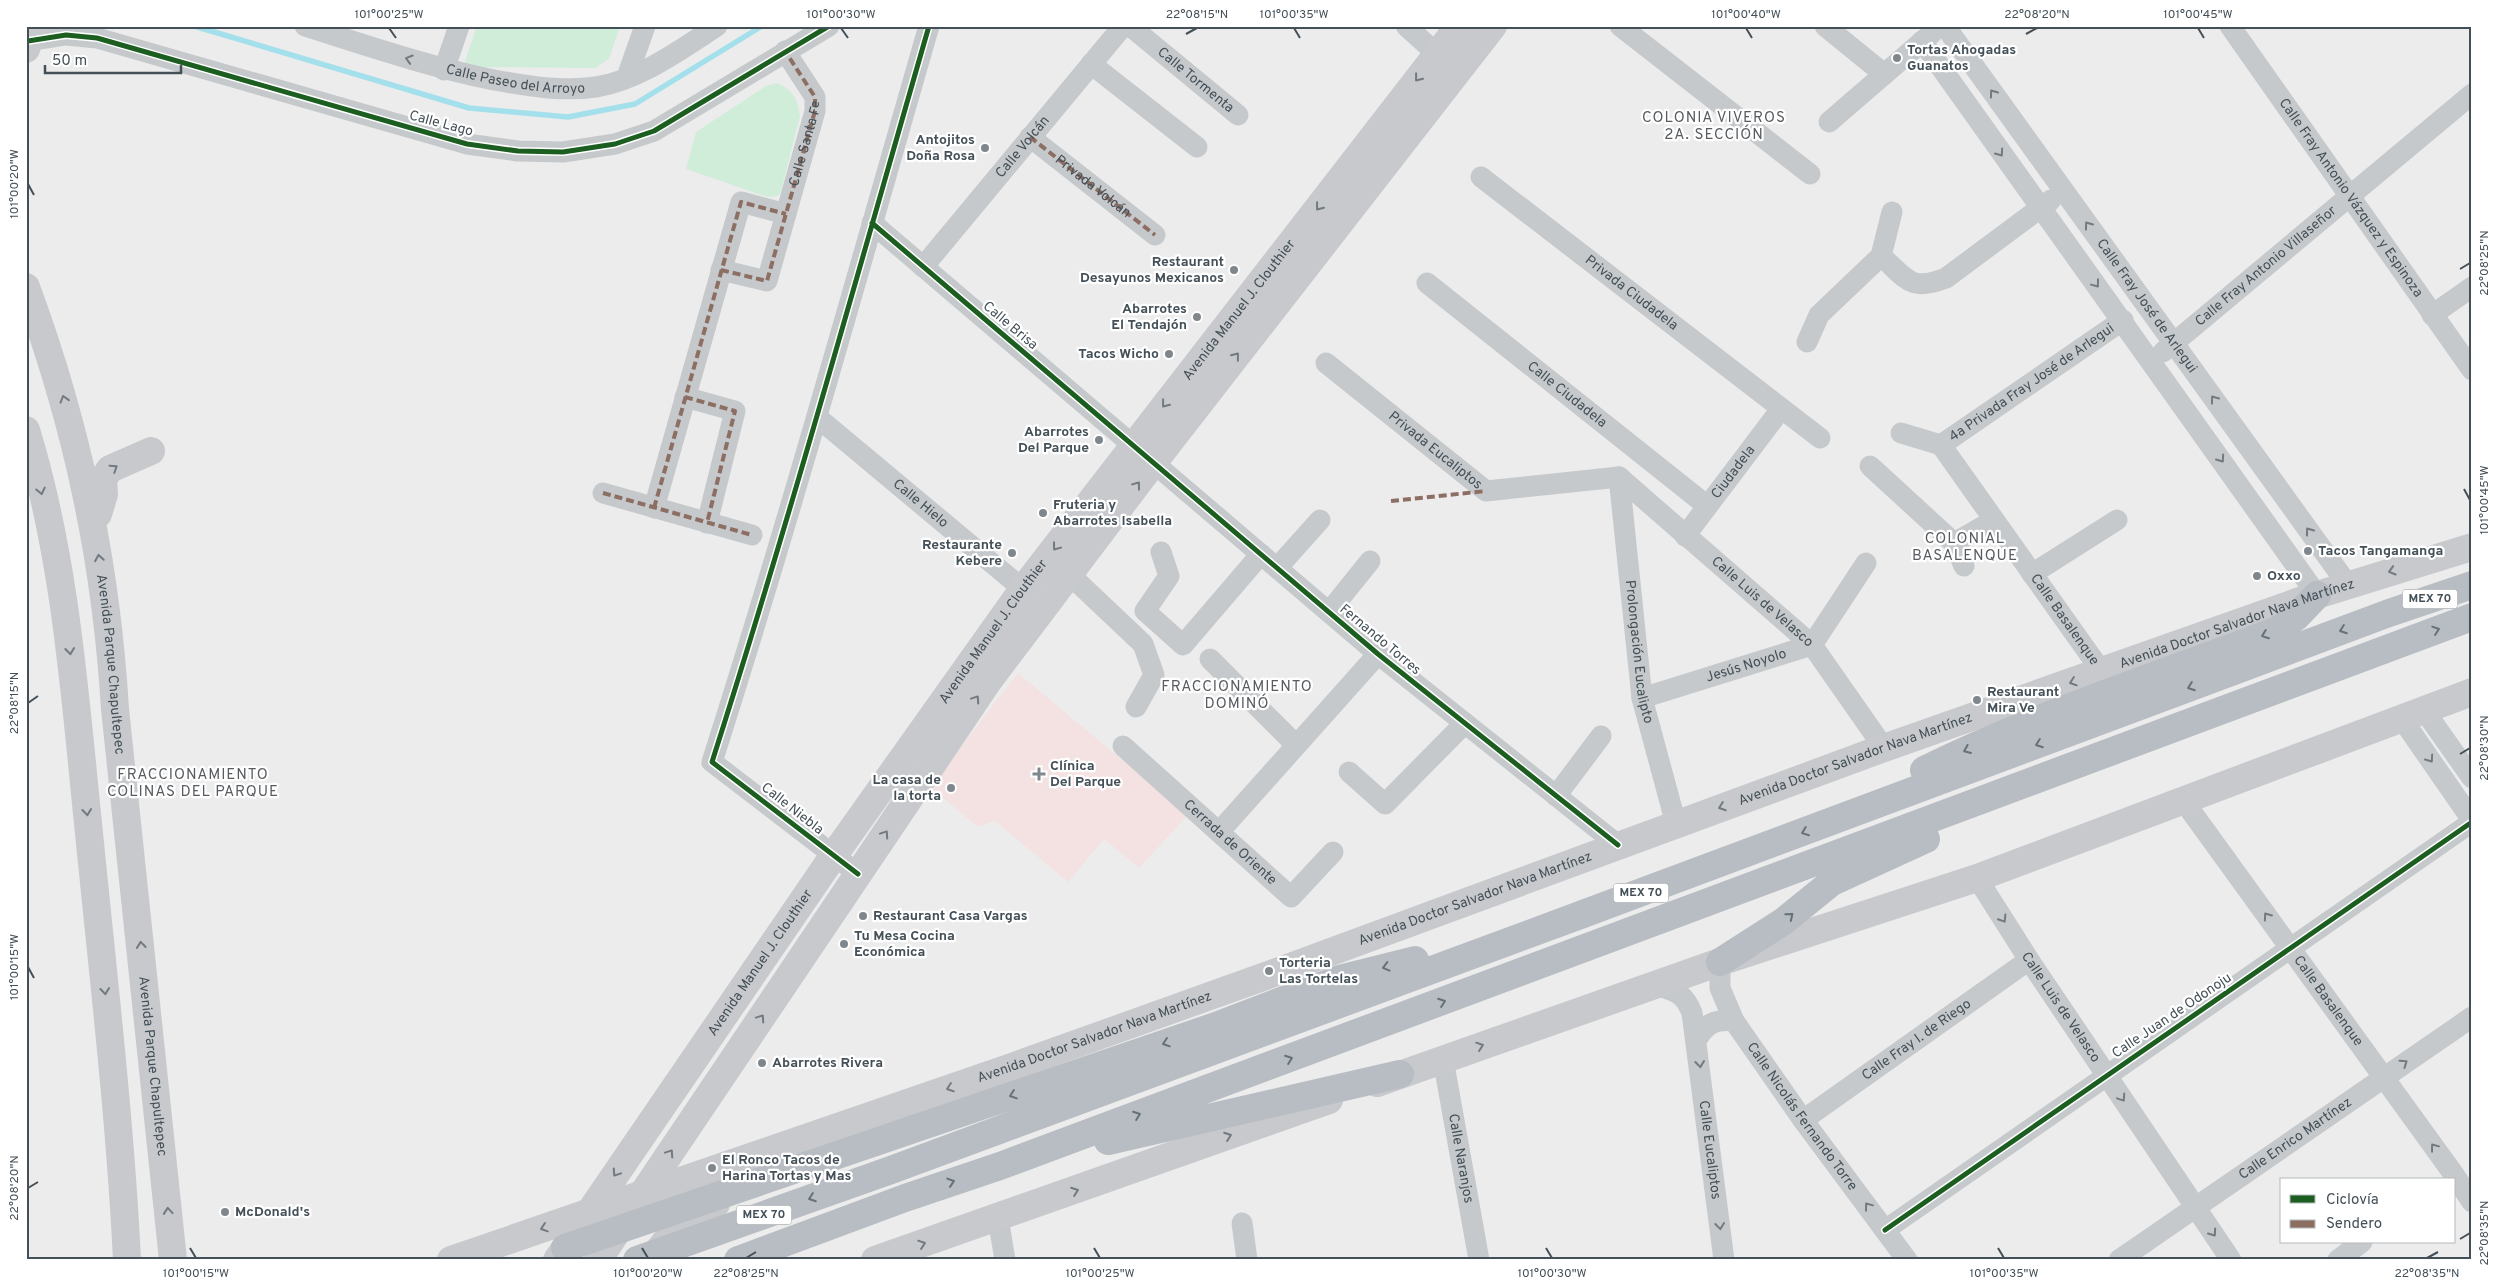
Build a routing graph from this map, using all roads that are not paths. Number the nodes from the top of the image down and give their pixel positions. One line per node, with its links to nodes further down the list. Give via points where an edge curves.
1 (305, 26): 22 (street, Calle Paseo del Arroyo, one-way to 1)
2 (459, 26): 22 (street)
3 (645, 26): 24 (street)
4 (717, 26): 24 (street, Calle Paseo del Arroyo, via 675,53)
5 (829, 26): 19 (street, Calle Lago)
6 (929, 26): 37 (street)
7 (1123, 26): 21 (street, Calle Volcán)
8 (1130, 26): 26 (street, Calle Tormenta)
9 (1406, 26): 20 (street)
10 (1459, 26): 20 (main road, Avenida Manuel J. Clouthier)
11 (1493, 26): 60 (main road, Avenida Manuel J. Clouthier, one-way to 11)
12 (1620, 26): 30 (street)
13 (1825, 26): 23 (street)
14 (1940, 26): 18 (street)
15 (1946, 26): 32 (street, Calle Fray José de Arlegui, one-way to 15)
16 (2230, 26): 33 (street, Calle Fray Antonio Vázquez y Espinoza)
17 (30, 39): 19 (street, Calle Lago, via 97,38 467,144 518,152 554,152 615,144 654,131)
18 (1922, 41): 23 (street); 34 (street, Calle Fray José de Arlegui, one-way to 34)
19 (785, 51): 36 (street, Calle Santa Fe, via 815,97 816,111)
20 (1437, 54): 60 (main road, Avenida Manuel J. Clouthier, one-way to 60)
21 (1091, 64): 28 (street, Calle Volcán); 29 (street)
22 (444, 70): 24 (street, Calle Paseo del Arroyo, via 545,90 596,87)
23 (1884, 74): 27 (street)
24 (627, 77)
25 (2472, 94): 33 (street, Calle Fray Antonio Villaseñor)
26 (1238, 115)
27 (1829, 122)
28 (1030, 137): 38 (street, Privada Volcán); 40 (street, Calle Volcán)
29 (1197, 147)
30 (1810, 174)
31 (1481, 176): 53 (street, Privada Ciudadela)
32 (2064, 191): 34 (street); 48 (street, Calle Fray José de Arlegui, one-way to 32)
33 (2350, 195): 45 (street, Calle Fray Antonio Vázquez y Espinoza); 48 (street, Calle Fray Antonio Villaseñor)
34 (2039, 208): 39 (street, via 1946,278 1928,285 1912,283); 46 (street, Calle Fray José de Arlegui, one-way to 46)
35 (1892, 212): 39 (street)
36 (786, 214): 41 (street, Calle Santa Fe, via 767,281); 41 (street, via 741,202)
37 (872, 222): 40 (street, Calle Brisa); 54 (street)
38 (1155, 236)
39 (1881, 256): 47 (street, via 1819,315)
40 (923, 267): 60 (street, Calle Brisa)
41 (721, 270): 52 (street)
42 (1427, 284): 64 (street, Calle Ciudadela)
43 (26, 287): 70 (main road, Avenida Parque Chapultepec, one-way to 43, via 73,430 50,350)
44 (2472, 287): 45 (street)
45 (2432, 315): 51 (street, Calle Fray Antonio Vázquez y Espinoza)
46 (2123, 320): 49 (street, Calle Fray José de Arlegui); 58 (street, 4a Privada Fray José de Arlegui)
47 (1807, 342)
48 (2174, 344): 49 (street, Calle Fray Antonio Villaseñor); 82 (street, Calle Fray José de Arlegui, one-way to 48)
49 (2152, 362): 85 (street, Calle Fray José de Arlegui, one-way to 85)
50 (1326, 363): 62 (street, Privada Eucaliptos, via 1486,491)
51 (2472, 370)
52 (685, 397): 65 (street); 69 (street, via 735,410)
53 (1781, 409): 57 (street, Privada Ciudadela); 64 (street, Ciudadela)
54 (817, 417): 84 (street, Calle Hielo); 112 (street, Calle Niebla, via 712,762)
55 (26, 430): 132 (main road, one-way to 132, via 55,553 68,634)
56 (1902, 433): 58 (street)
57 (1820, 438)
58 (1941, 445): 67 (street, Calle Basalenque)
59 (152, 451): 70 (main road, one-way to 59, via 104,494 103,479 110,468)
60 (1144, 454): 77 (street, Fernando Torres); 80 (main road, Avenida Manuel J. Clouthier, one-way to 60); 84 (main road, Avenida Manuel J. Clouthier, one-way to 84)
61 (1870, 466): 73 (street)
62 (1619, 477): 72 (street, Calle Luis de Velasco); 93 (street, Prolongación Eucalipto)
63 (603, 493): 65 (street)
64 (1706, 505): 72 (street, Ciudadela)
65 (654, 508): 69 (street)
66 (1320, 520): 77 (street)
67 (1994, 520): 73 (street); 81 (street, Calle Basalenque)
68 (2117, 520): 81 (street)
69 (707, 523): 71 (street)
70 (94, 528): 127 (main road, Avenida Parque Chapultepec, one-way to 70, via 111,635)
71 (752, 535)
72 (1685, 536): 88 (street, Calle Luis de Velasco)
73 (1954, 543): 79 (street)
74 (2472, 547): 82 (main road, Avenida Doctor Salvador Nava Martínez, one-way to 82)
75 (1161, 552): 77 (street, via 1168,576 1146,611 1183,645)
76 (1370, 560): 86 (street)
77 (1269, 561): 86 (street, Fernando Torres)
78 (1866, 563): 88 (street)
79 (1964, 566)
80 (1069, 574): 94 (street, via 1143,644 1154,675); 113 (main road, Avenida Manuel J. Clouthier, one-way to 80, via 989,680)
81 (2032, 574): 91 (street, Calle Basalenque)
82 (2348, 585): 85 (main road, Avenida Doctor Salvador Nava Martínez)
83 (2472, 585): 107 (highway, MEX 70, one-way to 107)
84 (1024, 589): 112 (main road, Avenida Manuel J. Clouthier)
85 (2317, 595): 91 (main road, Avenida Doctor Salvador Nava Martínez); 107 (highway, one-way to 107, via 2278,630 1962,752 1892,786)
86 (1329, 612): 89 (street, Fernando Torres)
87 (2472, 617): 102 (highway, MEX 70, one-way to 87)
88 (1812, 645): 93 (street, Jesús Noyolo); 100 (street, Calle Luis de Velasco)
89 (1378, 654): 96 (street, Fernando Torres); 98 (street)
90 (1210, 659): 98 (street)
91 (2102, 672): 100 (main road, Avenida Doctor Salvador Nava Martínez, one-way to 100)
92 (2472, 692): 95 (main road)
93 (1642, 698): 108 (street, Prolongación Eucalipto)
94 (1136, 707)
95 (2413, 714): 103 (street); 105 (main road); 106 (street, one-way to 106)
96 (1465, 723): 101 (street, via 1384,804); 104 (street, Fernando Torres)
97 (1600, 736): 104 (street)
98 (1296, 745): 109 (street)
99 (1123, 746): 109 (street, Cerrada de Oriente)
100 (1884, 748): 108 (main road, Avenida Doctor Salvador Nava Martínez, one-way to 108)
101 (1349, 772)
102 (2046, 776): 118 (highway, one-way to 102, via 1784,921 1832,882 1957,825); 134 (highway, MEX 70, one-way to 102)
103 (2472, 778)
104 (1556, 796): 110 (street, Fernando Torres)
105 (2183, 800): 114 (main road); 116 (street, Calle Basalenque, one-way to 105)
106 (2472, 821): 116 (street, Calle Juan de Odonoju)
107 (1829, 822): 115 (highway, MEX 70, one-way to 115)
108 (1676, 824): 110 (main road, Avenida Doctor Salvador Nava Martínez)
109 (1219, 832): 111 (street, Cerrada de Oriente, via 1291,897)
110 (1618, 845): 119 (main road, Avenida Doctor Salvador Nava Martínez)
111 (1333, 852)
112 (834, 855): 113 (street, Calle Niebla); 140 (main road, Avenida Manuel J. Clouthier, one-way to 140)
113 (858, 874): 137 (main road, Avenida Manuel J. Clouthier, one-way to 113)
114 (1977, 878): 117 (street, Calle Luis de Velasco, one-way to 117); 118 (main road)
115 (1569, 920): 123 (highway, one-way to 123, via 1339,980); 151 (highway, MEX 70, one-way to 151)
116 (2291, 949): 129 (street, Calle Juan de Odonoju); 130 (street, Calle Basalenque)
117 (2029, 960): 129 (street, Calle Luis de Velasco); 133 (street, Calle Fray I. de Riego)
118 (1720, 962): 120 (main road); 122 (street, Calle Nicolás Fernando Torre, via 1720,988)
119 (1260, 978): 123 (main road); 126 (main road, Avenida Doctor Salvador Nava Martínez)
120 (1656, 985): 124 (street, Calle Eucaliptos, via 1681,994 1688,1001); 125 (main road, one-way to 120)
121 (2472, 1017): 130 (street, Calle Enrico Martínez, one-way to 121)
122 (1734, 1021): 124 (street, via 1712,1021); 133 (street, Calle Nicolás Fernando Torre)
123 (1213, 1027): 131 (highway, one-way to 131)
124 (1697, 1039): 158 (street, Calle Eucaliptos, one-way to 158)
125 (1443, 1059): 128 (main road); 157 (street, Calle Naranjos)
126 (1009, 1068): 131 (main road); 137 (main road, Avenida Doctor Salvador Nava Martínez, one-way to 137)
127 (154, 1070): 132 (main road, via 148,1088 139,1100); 148 (main road, Avenida Parque Chapultepec, one-way to 127)
128 (1400, 1074): 134 (highway); 141 (main road, one-way to 128)
129 (2106, 1074): 139 (street, Calle Luis de Velasco, one-way to 139); 144 (street, Calle Juan de Odonoju)
130 (2384, 1078): 135 (street, Calle Basalenque, one-way to 130); 139 (street, Calle Enrico Martínez)
131 (1059, 1079): 136 (highway, one-way to 136)
132 (117, 1117): 147 (main road)
133 (1803, 1120): 144 (street, Calle Nicolás Fernando Torre, one-way to 133)
134 (1000, 1166): 153 (highway, MEX 70, one-way to 134)
135 (2459, 1173): 138 (street, Calle Basalenque)
136 (755, 1184): 143 (highway); 152 (main road, via 692,1215 666,1238)
137 (642, 1193): 140 (main road, Avenida Doctor Salvador Nava Martínez); 143 (main road, Avenida Manuel J. Clouthier)
138 (2472, 1202)
139 (2195, 1208): 160 (street, Calle Enrico Martínez); 161 (street, Calle Luis de Velasco, one-way to 161)
140 (590, 1212): 146 (main road, Avenida Manuel J. Clouthier); 149 (main road, Avenida Doctor Salvador Nava Martínez, one-way to 149)
141 (998, 1218): 154 (main road, one-way to 141); 155 (street)
142 (1242, 1223): 156 (street)
143 (617, 1230): 146 (highway); 150 (main road, Avenida Manuel J. Clouthier)
144 (1885, 1230): 159 (street, Calle Nicolás Fernando Torre)
145 (2359, 1244): 162 (street)
146 (561, 1254)
147 (127, 1260)
148 (173, 1260)
149 (451, 1260)
150 (598, 1260)
151 (637, 1260)
152 (652, 1260)
153 (738, 1260)
154 (876, 1260)
155 (1004, 1260)
156 (1247, 1260)
157 (1479, 1260)
158 (1724, 1260)
159 (1907, 1260)
160 (2119, 1260)
161 (2231, 1260)
162 (2338, 1260)

